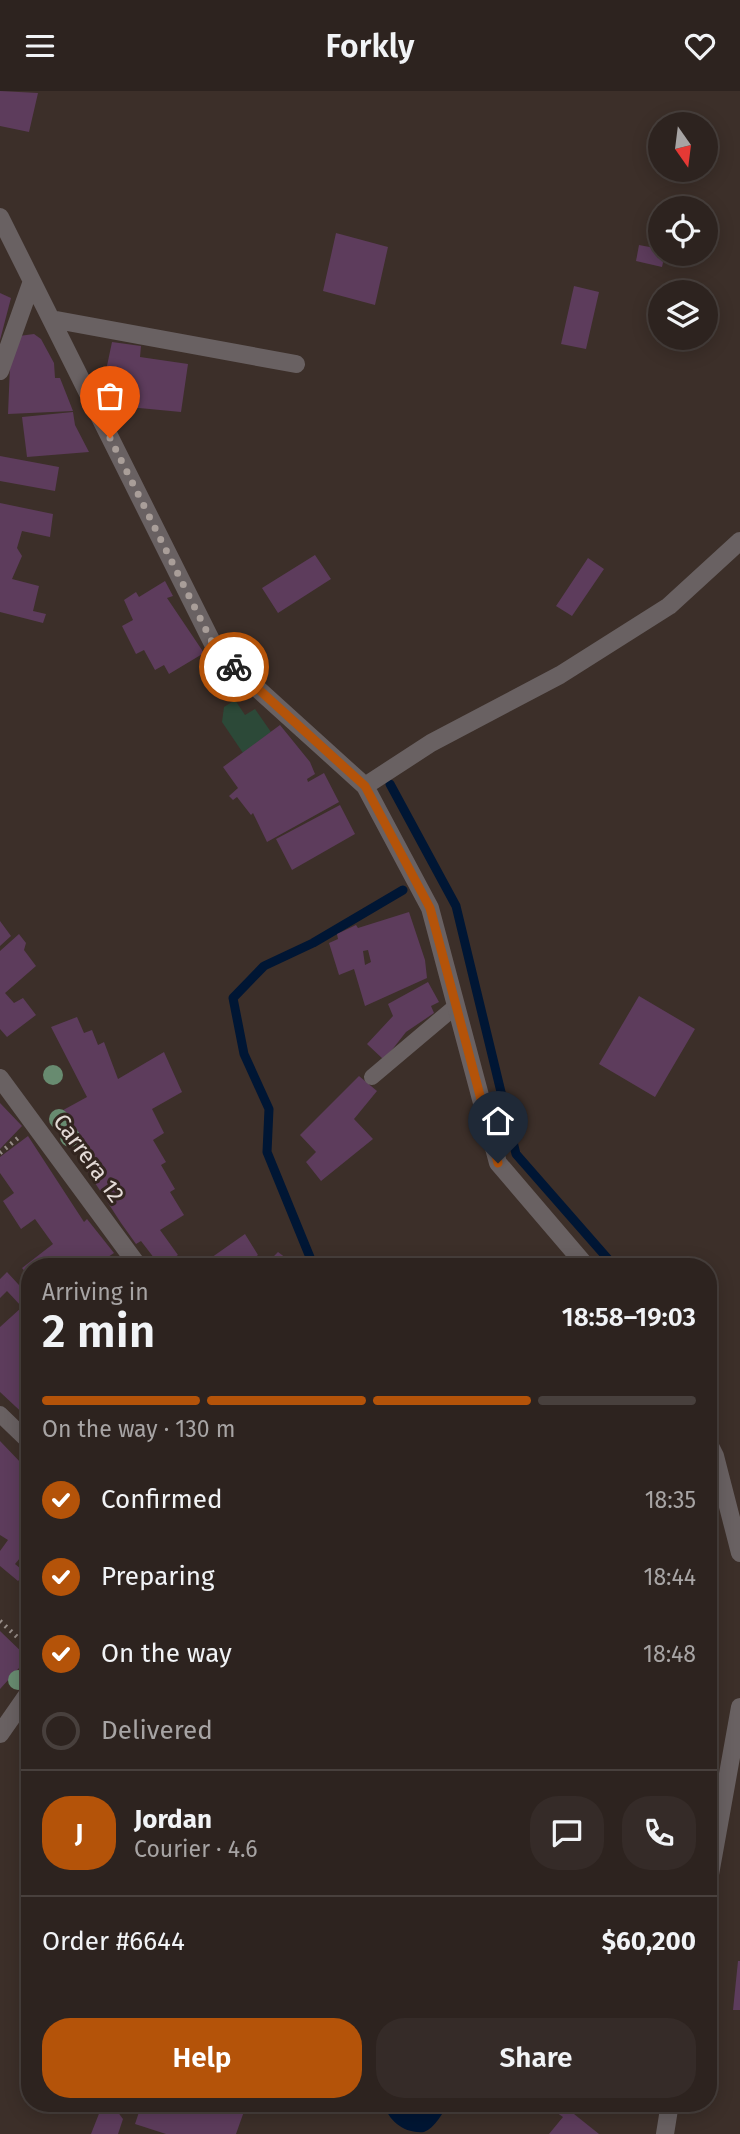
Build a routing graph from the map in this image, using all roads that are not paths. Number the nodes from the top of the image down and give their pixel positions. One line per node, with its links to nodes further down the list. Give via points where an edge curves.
1 (0, 217): 2 (street)
2 (32, 281): 3 (street); 5 (street)
3 (51, 319): 4 (street); 7 (street, via 217,652)
4 (296, 364)
5 (0, 371)
6 (740, 541): 7 (street, via 669,606 560,675 431,743)
7 (365, 786): 8 (street, via 430,908)
8 (456, 1006): 10 (lane); 12 (street, via 498,1163)
9 (0, 1077): 11 (street, Carrera 12)
10 (372, 1077)
11 (132, 1258)
12 (579, 1258)
13 (0, 1414): 14 (lane)
14 (21, 1434)
15 (717, 1464): 16 (street)
16 (740, 1553)
17 (21, 1704): 19 (street)
18 (740, 1707): 20 (street)
19 (0, 1734)
20 (717, 1835)
21 (669, 2112): 22 (street)
22 (665, 2134)

